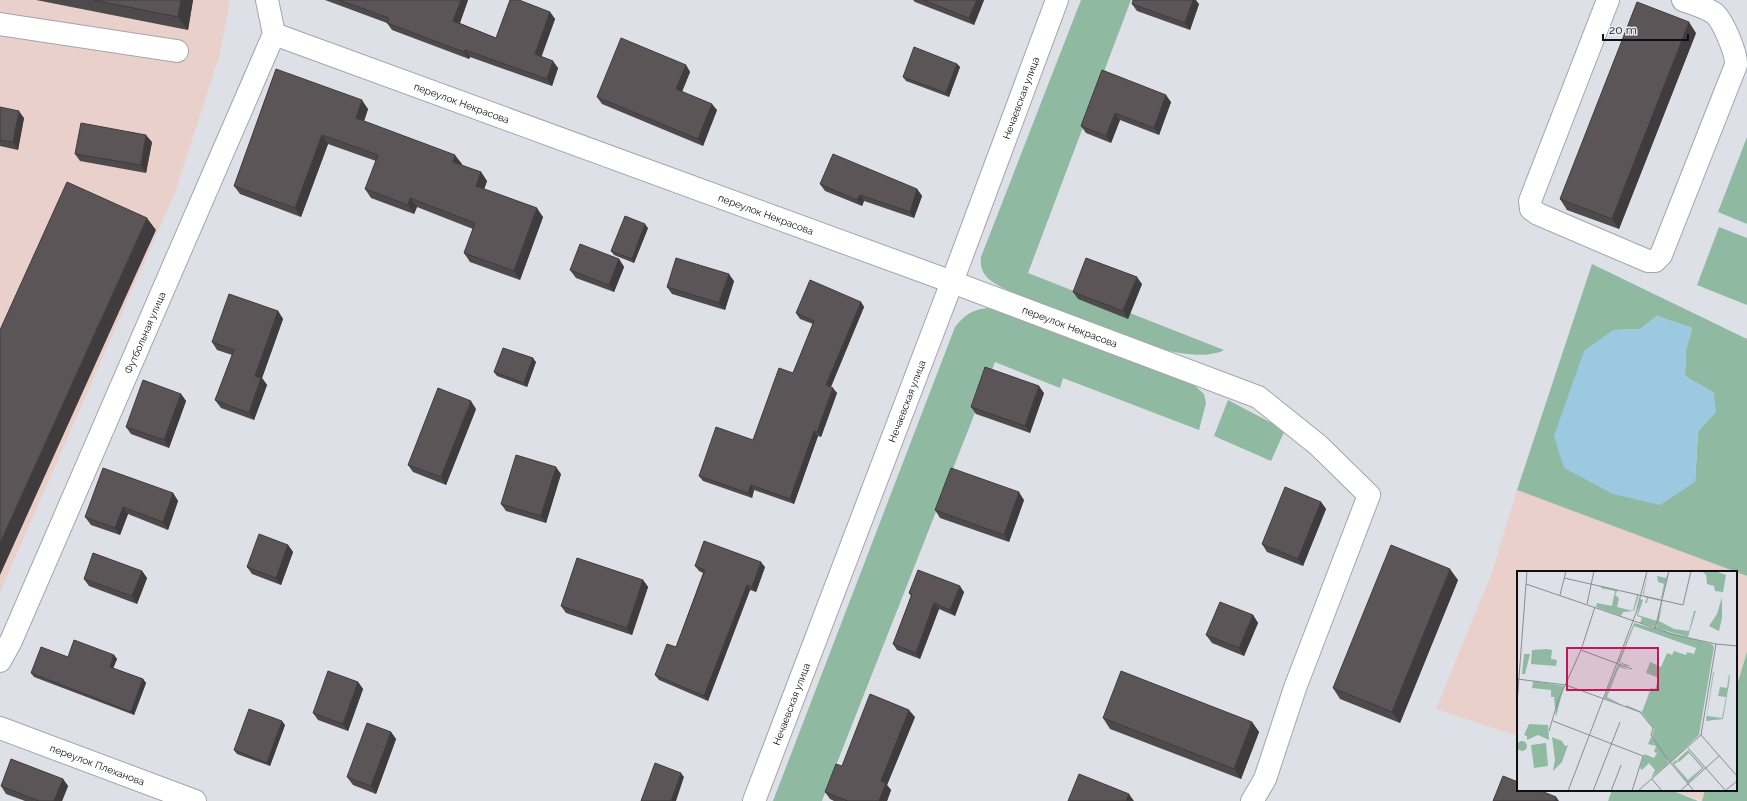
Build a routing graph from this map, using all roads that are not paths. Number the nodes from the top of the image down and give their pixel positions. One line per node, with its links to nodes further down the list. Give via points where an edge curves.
1 (267, 0): 6 (street)
2 (1056, 0): 8 (street, Нечаевская улица)
3 (1608, 0): 4 (street, via 1530,201 1531,209 1648,261 1655,261 1661,256 1737,58 1716,14)
4 (1683, 0)
5 (0, 24): 7 (street)
6 (274, 34): 8 (street, переулок Некрасова); 9 (street, Футбольная улица, via 11,641)
7 (178, 51)
8 (952, 282): 12 (street, Нечаевская улица); 13 (street, переулок Некрасова, via 1258,397 1318,444 1369,495 1295,688 1265,779)
9 (0, 661)
10 (0, 728): 11 (street, переулок Плеханова)
11 (195, 801)
12 (754, 801)
13 (1252, 801)

